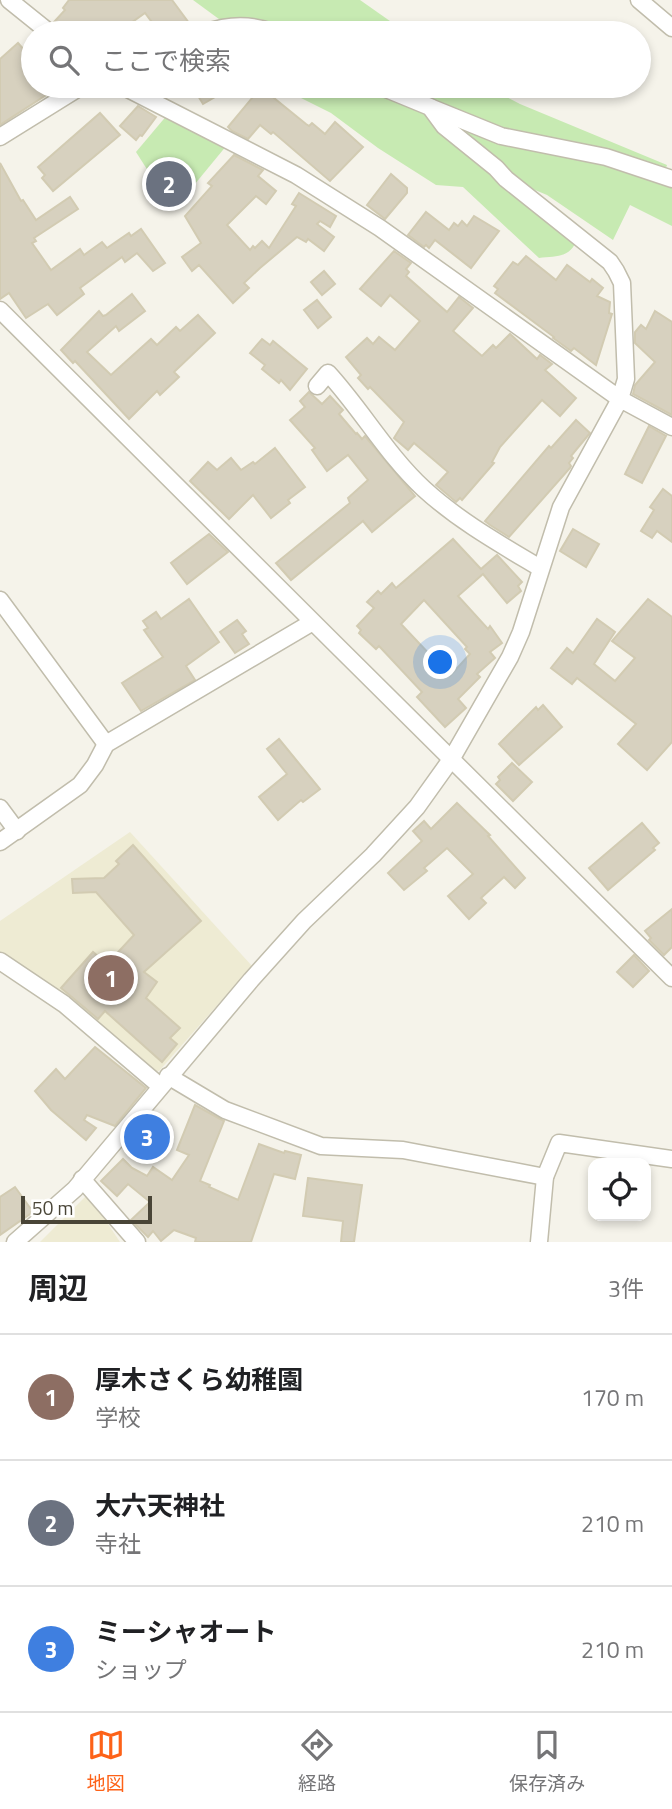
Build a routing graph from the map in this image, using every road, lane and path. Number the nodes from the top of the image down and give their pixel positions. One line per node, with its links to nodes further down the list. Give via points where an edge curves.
1 (9, 0): 3 (street)
2 (639, 0): 4 (street)
3 (35, 21)
4 (672, 28)
5 (63, 98): 9 (street)
6 (145, 98): 13 (street, via 296,176 380,228)
7 (408, 98): 8 (street)
8 (430, 107): 10 (street, via 500,136 606,157); 13 (street, via 444,126 616,271 622,283 626,379)
9 (0, 137)
10 (672, 179)
11 (0, 310): 17 (street)
12 (317, 386): 15 (street, via 328,373 383,443 460,519)
13 (620, 399): 14 (street); 15 (street, via 561,507)
14 (672, 428)
15 (540, 568): 19 (street, via 510,657)
16 (0, 600): 18 (street)
17 (312, 623): 18 (street); 19 (street)
18 (106, 744): 21 (street, via 80,785)
19 (452, 758): 24 (street); 25 (street, via 416,807 304,921)
20 (0, 808): 21 (street)
21 (17, 831): 22 (street)
22 (0, 842)
23 (0, 961): 25 (street)
24 (672, 978)
25 (164, 1081): 27 (street, via 321,1146 403,1150); 28 (street)
26 (672, 1159): 27 (street, via 559,1143)
27 (545, 1177): 31 (street)
28 (82, 1179): 29 (street); 30 (street)
29 (15, 1242)
30 (137, 1242)
31 (539, 1242)

